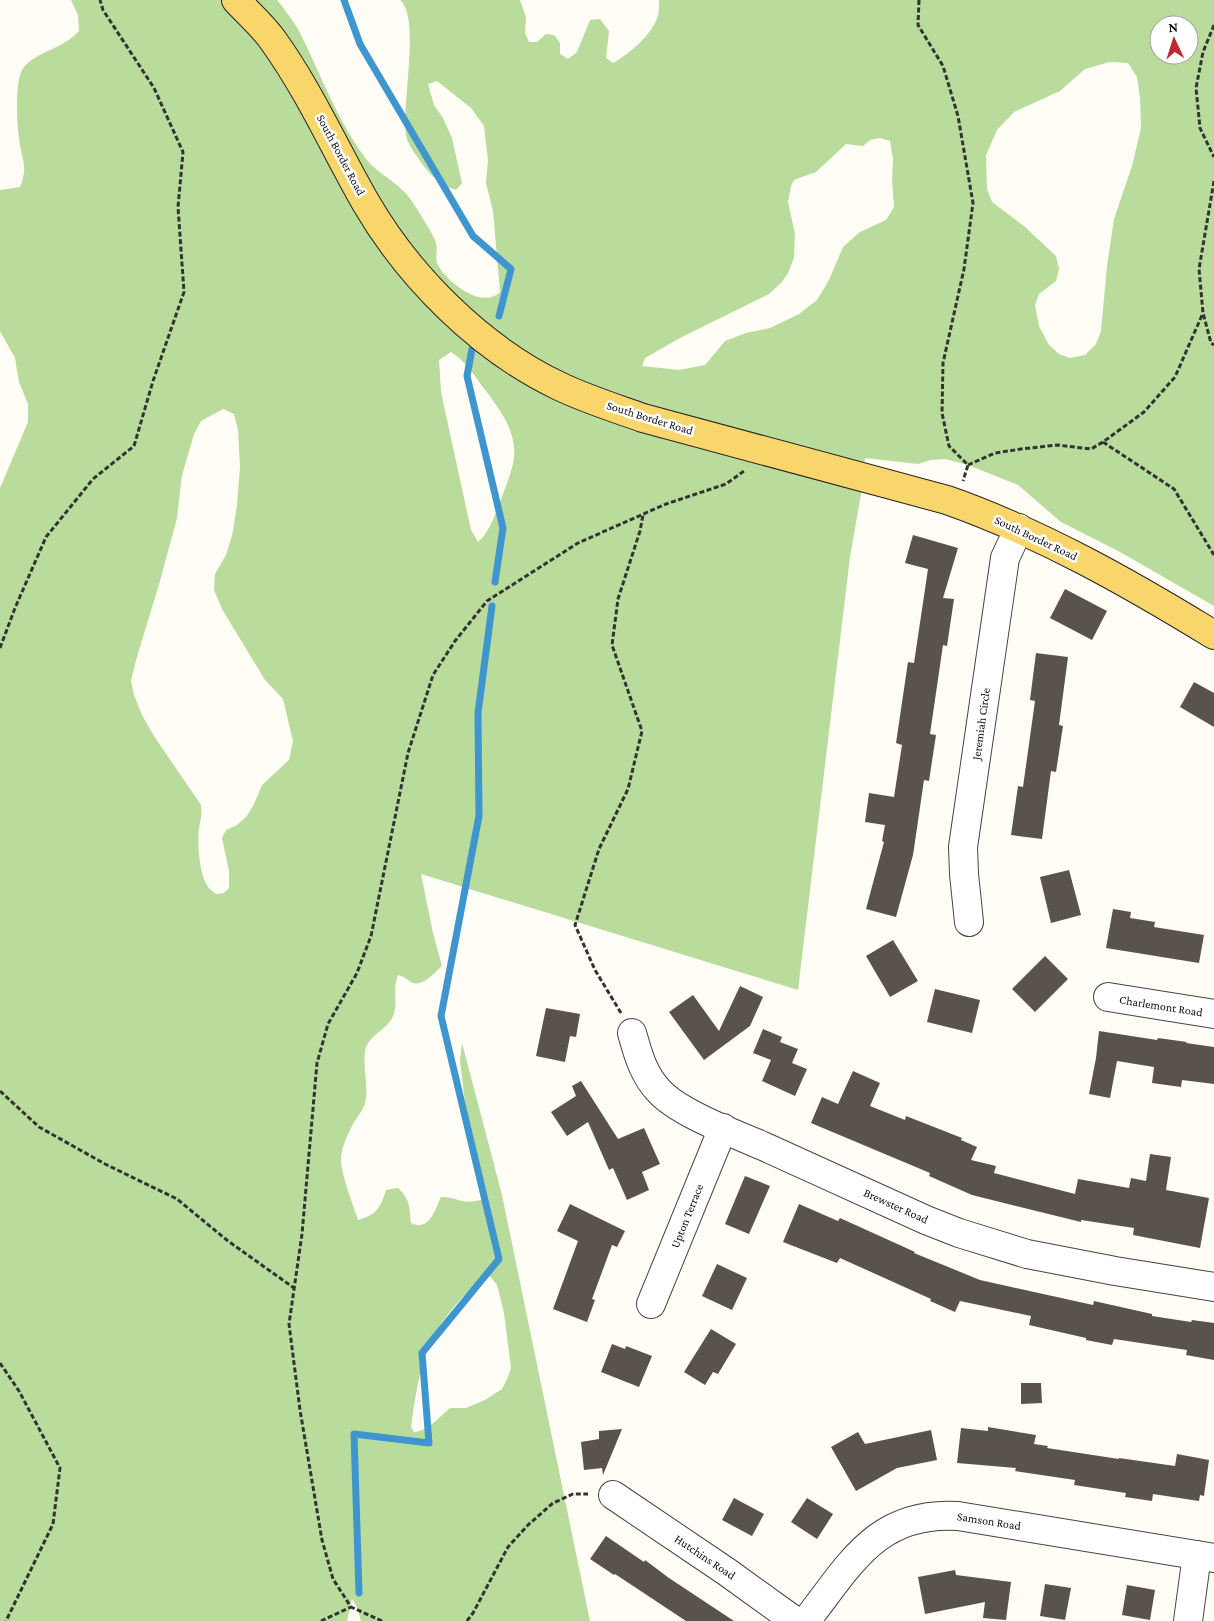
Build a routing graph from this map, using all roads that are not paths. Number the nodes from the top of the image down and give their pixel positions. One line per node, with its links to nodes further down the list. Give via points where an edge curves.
1 (236, 0): 2 (main road, South Border Road, via 272,38 319,113 384,232 426,285 499,349 558,385 596,402 957,504)
2 (1018, 528): 3 (main road, South Border Road, via 1105,571); 4 (street, Jeremiah Circle, via 1005,558 963,847)
3 (1214, 635)
4 (969, 922)
5 (1108, 997): 6 (street, Charlemont Road)
6 (1214, 1014)
7 (632, 1032): 8 (street, Brewster Road, via 639,1059 648,1078 660,1092 677,1106)
8 (723, 1128): 9 (street, Brewster Road, via 968,1236 1028,1254); 10 (street, Upton Terrace)
9 (1214, 1287)
10 (651, 1304)
11 (613, 1496): 13 (street, Hutchins Road)
12 (1206, 1557): 14 (street, Samson Road, via 958,1516 923,1517 896,1526 871,1541); 15 (street)
13 (795, 1621)
14 (806, 1621)
15 (1188, 1621)

